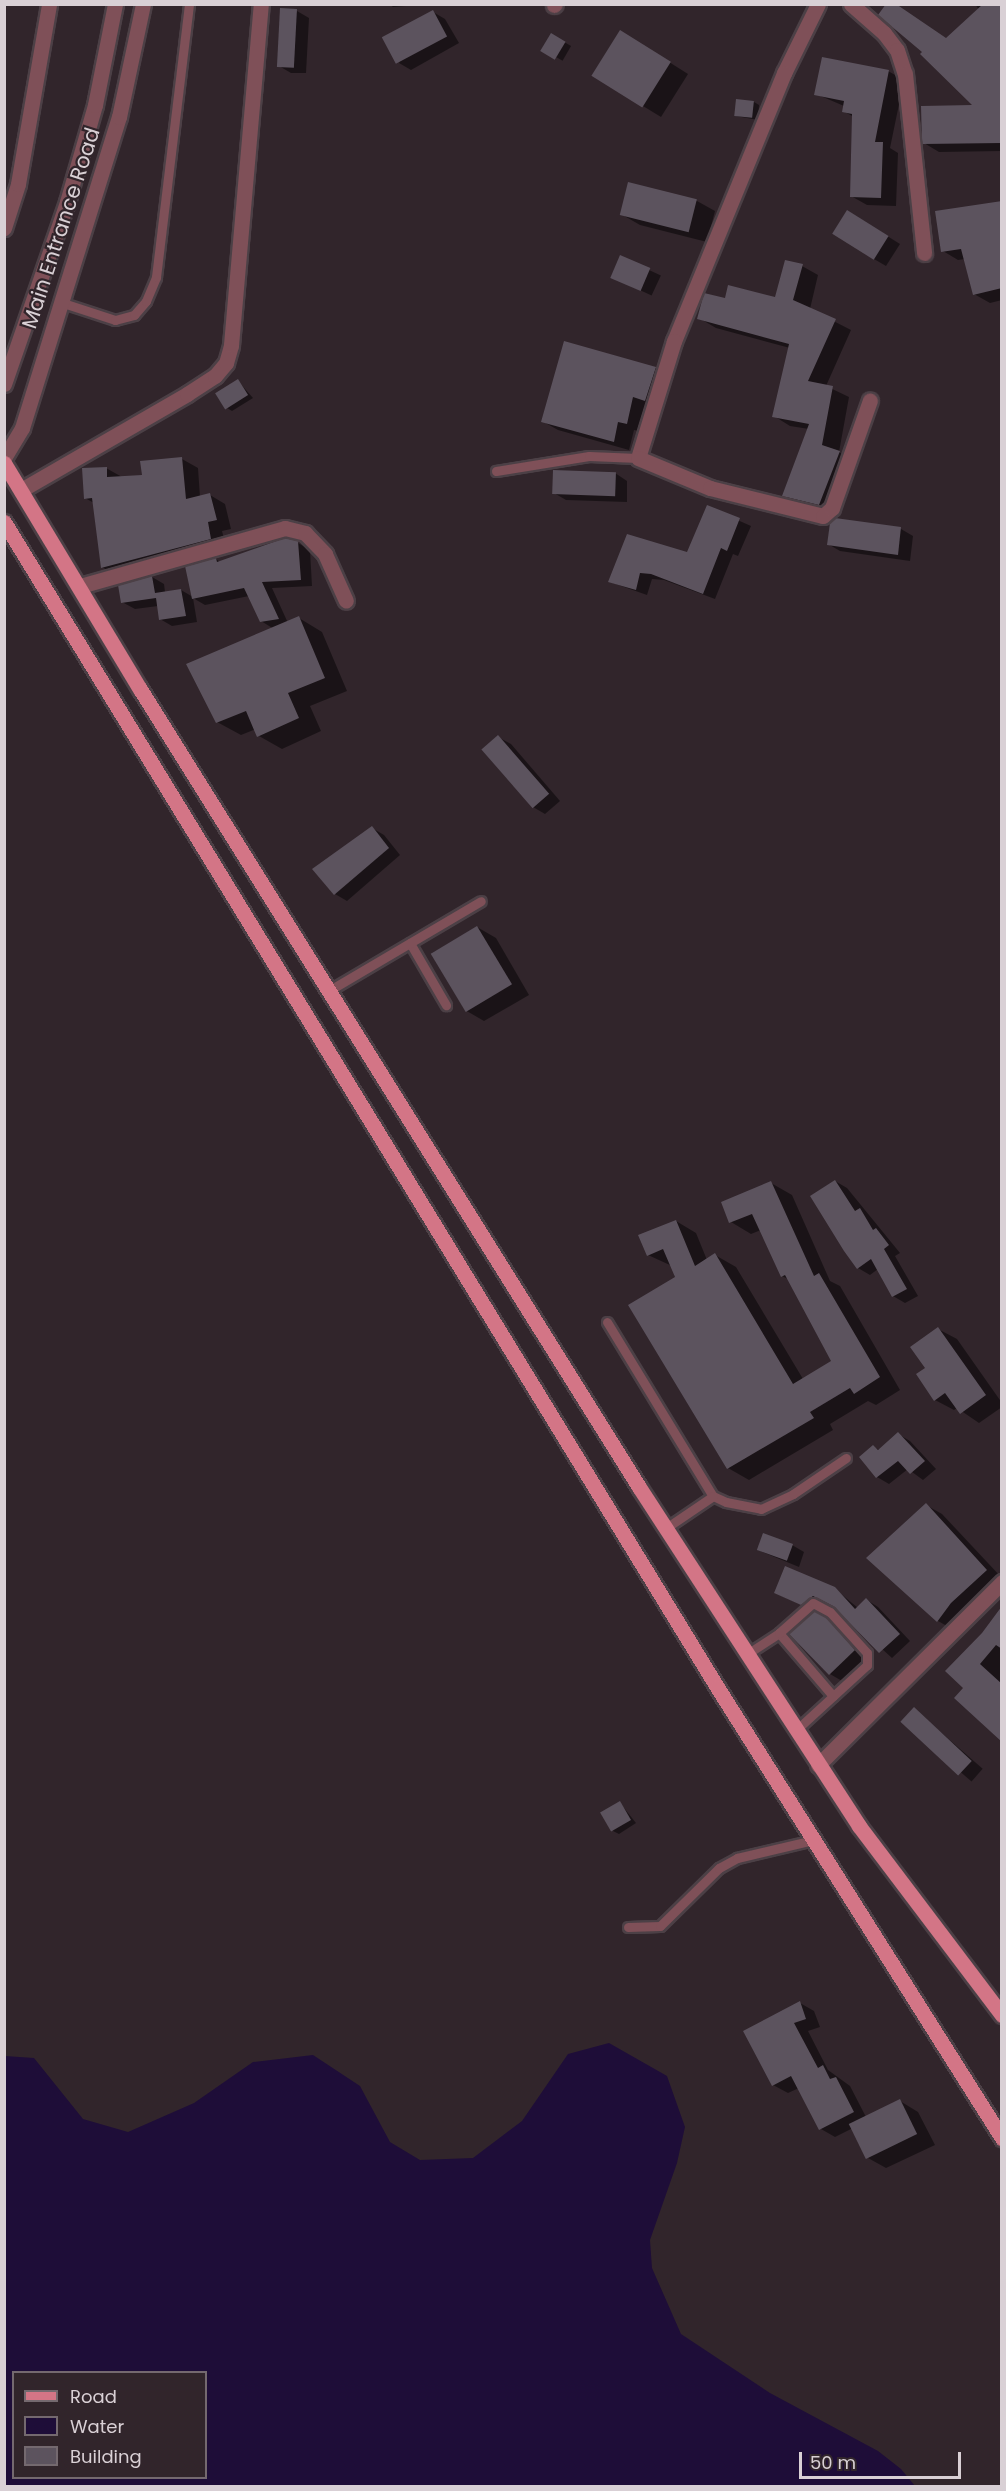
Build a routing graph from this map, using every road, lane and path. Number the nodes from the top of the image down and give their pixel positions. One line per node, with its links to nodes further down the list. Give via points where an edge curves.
1 (50, 4): 8 (street, via 18,184)
2 (115, 4): 11 (street, via 94,105 70,191)
3 (143, 4): 10 (street, Main Entrance Road, via 118,117)
4 (189, 4): 10 (lane, via 156,277 146,301 134,315 115,320)
5 (261, 4): 17 (street, via 231,345 225,363 215,376 187,394)
6 (818, 4): 14 (street, via 784,73 674,341)
7 (851, 4): 9 (street, via 891,41 905,74)
8 (4, 228)
9 (924, 253)
10 (60, 302): 13 (street, Main Entrance Road, via 22,428)
11 (4, 384)
12 (870, 400): 14 (street, via 832,508 823,516 710,488)
13 (4, 458)
14 (638, 458): 16 (lane, via 589,456)
15 (4, 464): 17 (main road)
16 (496, 471)
17 (21, 490): 19 (main road)
18 (4, 522): 35 (main road)
19 (80, 586): 20 (street, via 285,528 305,533 325,554); 23 (main road, via 140,690)
20 (346, 602)
21 (481, 901): 22 (lane)
22 (410, 943): 23 (lane); 24 (lane)
23 (330, 990): 28 (main road)
24 (446, 1005)
25 (607, 1322): 27 (lane)
26 (846, 1458): 27 (lane, via 793,1494 761,1509)
27 (713, 1496): 28 (lane)
28 (666, 1528): 31 (main road)
29 (1002, 1582): 34 (street)
30 (779, 1633): 31 (lane); 32 (lane); 32 (lane, via 813,1603 830,1612 867,1653 867,1665)
31 (747, 1654): 33 (main road)
32 (833, 1696): 33 (lane)
33 (795, 1731): 34 (main road)
34 (818, 1765): 37 (main road)
35 (813, 1840): 36 (lane, via 737,1858 719,1868 660,1926); 38 (main road)
36 (628, 1927)
37 (1002, 2015)
38 (1002, 2138)

